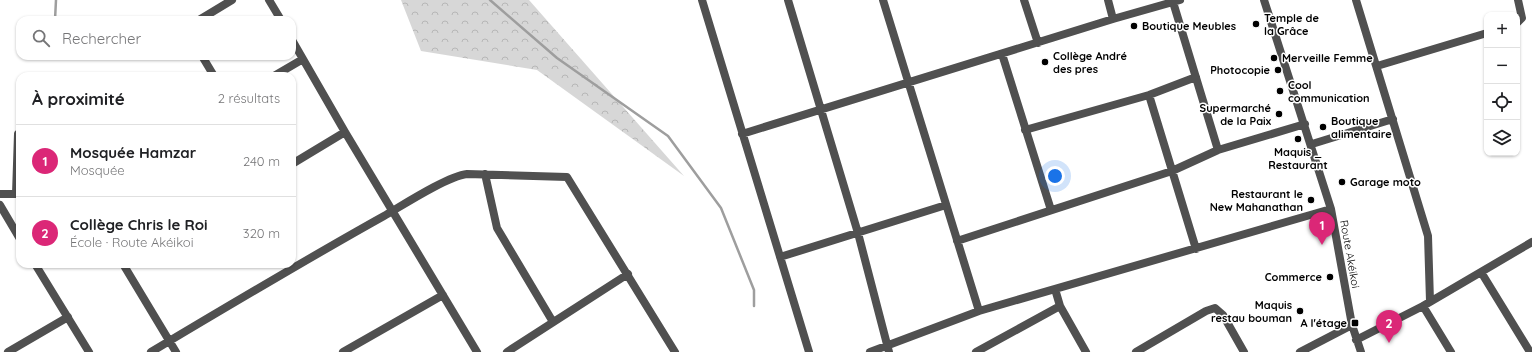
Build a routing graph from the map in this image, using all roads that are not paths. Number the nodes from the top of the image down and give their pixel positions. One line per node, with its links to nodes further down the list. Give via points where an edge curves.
1 (232, 0): 12 (street)
2 (269, 0): 13 (street)
3 (702, 0): 33 (street)
4 (788, 0): 28 (street)
5 (883, 0): 26 (street)
6 (1024, 0): 17 (street)
7 (1108, 0): 14 (street)
8 (1264, 0): 30 (street, Route Akéikoi)
9 (1356, 0): 22 (street)
10 (1518, 0): 15 (street, via 1522,18)
11 (1176, 1): 14 (street); 25 (street)
12 (206, 16)
13 (279, 16)
14 (1113, 19): 17 (street)
15 (1520, 20)
16 (1484, 34): 22 (street)
17 (1038, 43): 19 (street)
18 (296, 47): 20 (street)
19 (1002, 54): 26 (street); 31 (street)
20 (303, 58): 24 (street); 32 (street)
21 (204, 60): 23 (street)
22 (1377, 66): 29 (street)
23 (212, 72)
24 (280, 72)
25 (1196, 77): 27 (street); 35 (street)
26 (909, 82): 28 (street); 42 (street)
27 (1149, 95): 31 (street); 37 (street)
28 (822, 110): 33 (street); 47 (street)
29 (1393, 119): 34 (street); 60 (street, via 1428,236)
30 (1304, 124): 34 (street, Route Akéikoi); 35 (street)
31 (1025, 130): 45 (street)
32 (345, 132): 36 (street); 44 (street)
33 (742, 134): 51 (street)
34 (1312, 144): 43 (street, Route Akéikoi)
35 (1218, 150): 37 (street)
36 (296, 162)
37 (1172, 171): 45 (street); 50 (street)
38 (484, 174): 44 (street, via 460,175); 57 (street, via 567,177); 64 (street, via 497,228)
39 (0, 194): 40 (street)
40 (16, 194)
41 (0, 205): 46 (street)
42 (946, 205): 47 (street); 48 (street)
43 (1331, 209): 50 (street); 65 (street, Route Akéikoi)
44 (393, 210): 52 (street); 59 (street)
45 (1051, 210): 48 (street)
46 (16, 232)
47 (858, 233): 51 (street); 68 (street)
48 (957, 242): 62 (street)
49 (1532, 242): 56 (street)
50 (1196, 249): 58 (street)
51 (780, 257): 77 (street)
52 (296, 265)
53 (37, 268): 63 (street)
54 (128, 268): 67 (street)
55 (292, 268): 67 (street)
56 (1481, 272): 60 (street); 86 (street)
57 (628, 274): 64 (street); 76 (street)
58 (1055, 289): 61 (street); 62 (street)
59 (443, 295): 73 (street); 74 (street)
60 (1426, 303): 66 (street); 85 (street)
61 (1060, 306): 79 (street); 80 (street)
62 (978, 311): 68 (street)
63 (68, 317): 69 (street); 70 (street)
64 (552, 322): 75 (street)
65 (1352, 325): 66 (street, Route Akéikoi); 83 (street)
66 (1356, 340): 84 (street, Route Akéikoi)
67 (169, 341): 71 (street); 72 (street)
68 (888, 349): 78 (street)
69 (8, 352)
70 (89, 352)
71 (151, 352)
72 (176, 352)
73 (343, 352)
74 (477, 352)
75 (507, 352)
76 (675, 352)
77 (809, 352)
78 (870, 352)
79 (976, 352)
80 (1086, 352)
81 (1136, 352): 82 (street, via 1215,308 1223,315)
82 (1244, 352)
83 (1300, 352)
84 (1361, 352)
85 (1450, 352)
86 (1530, 352)

